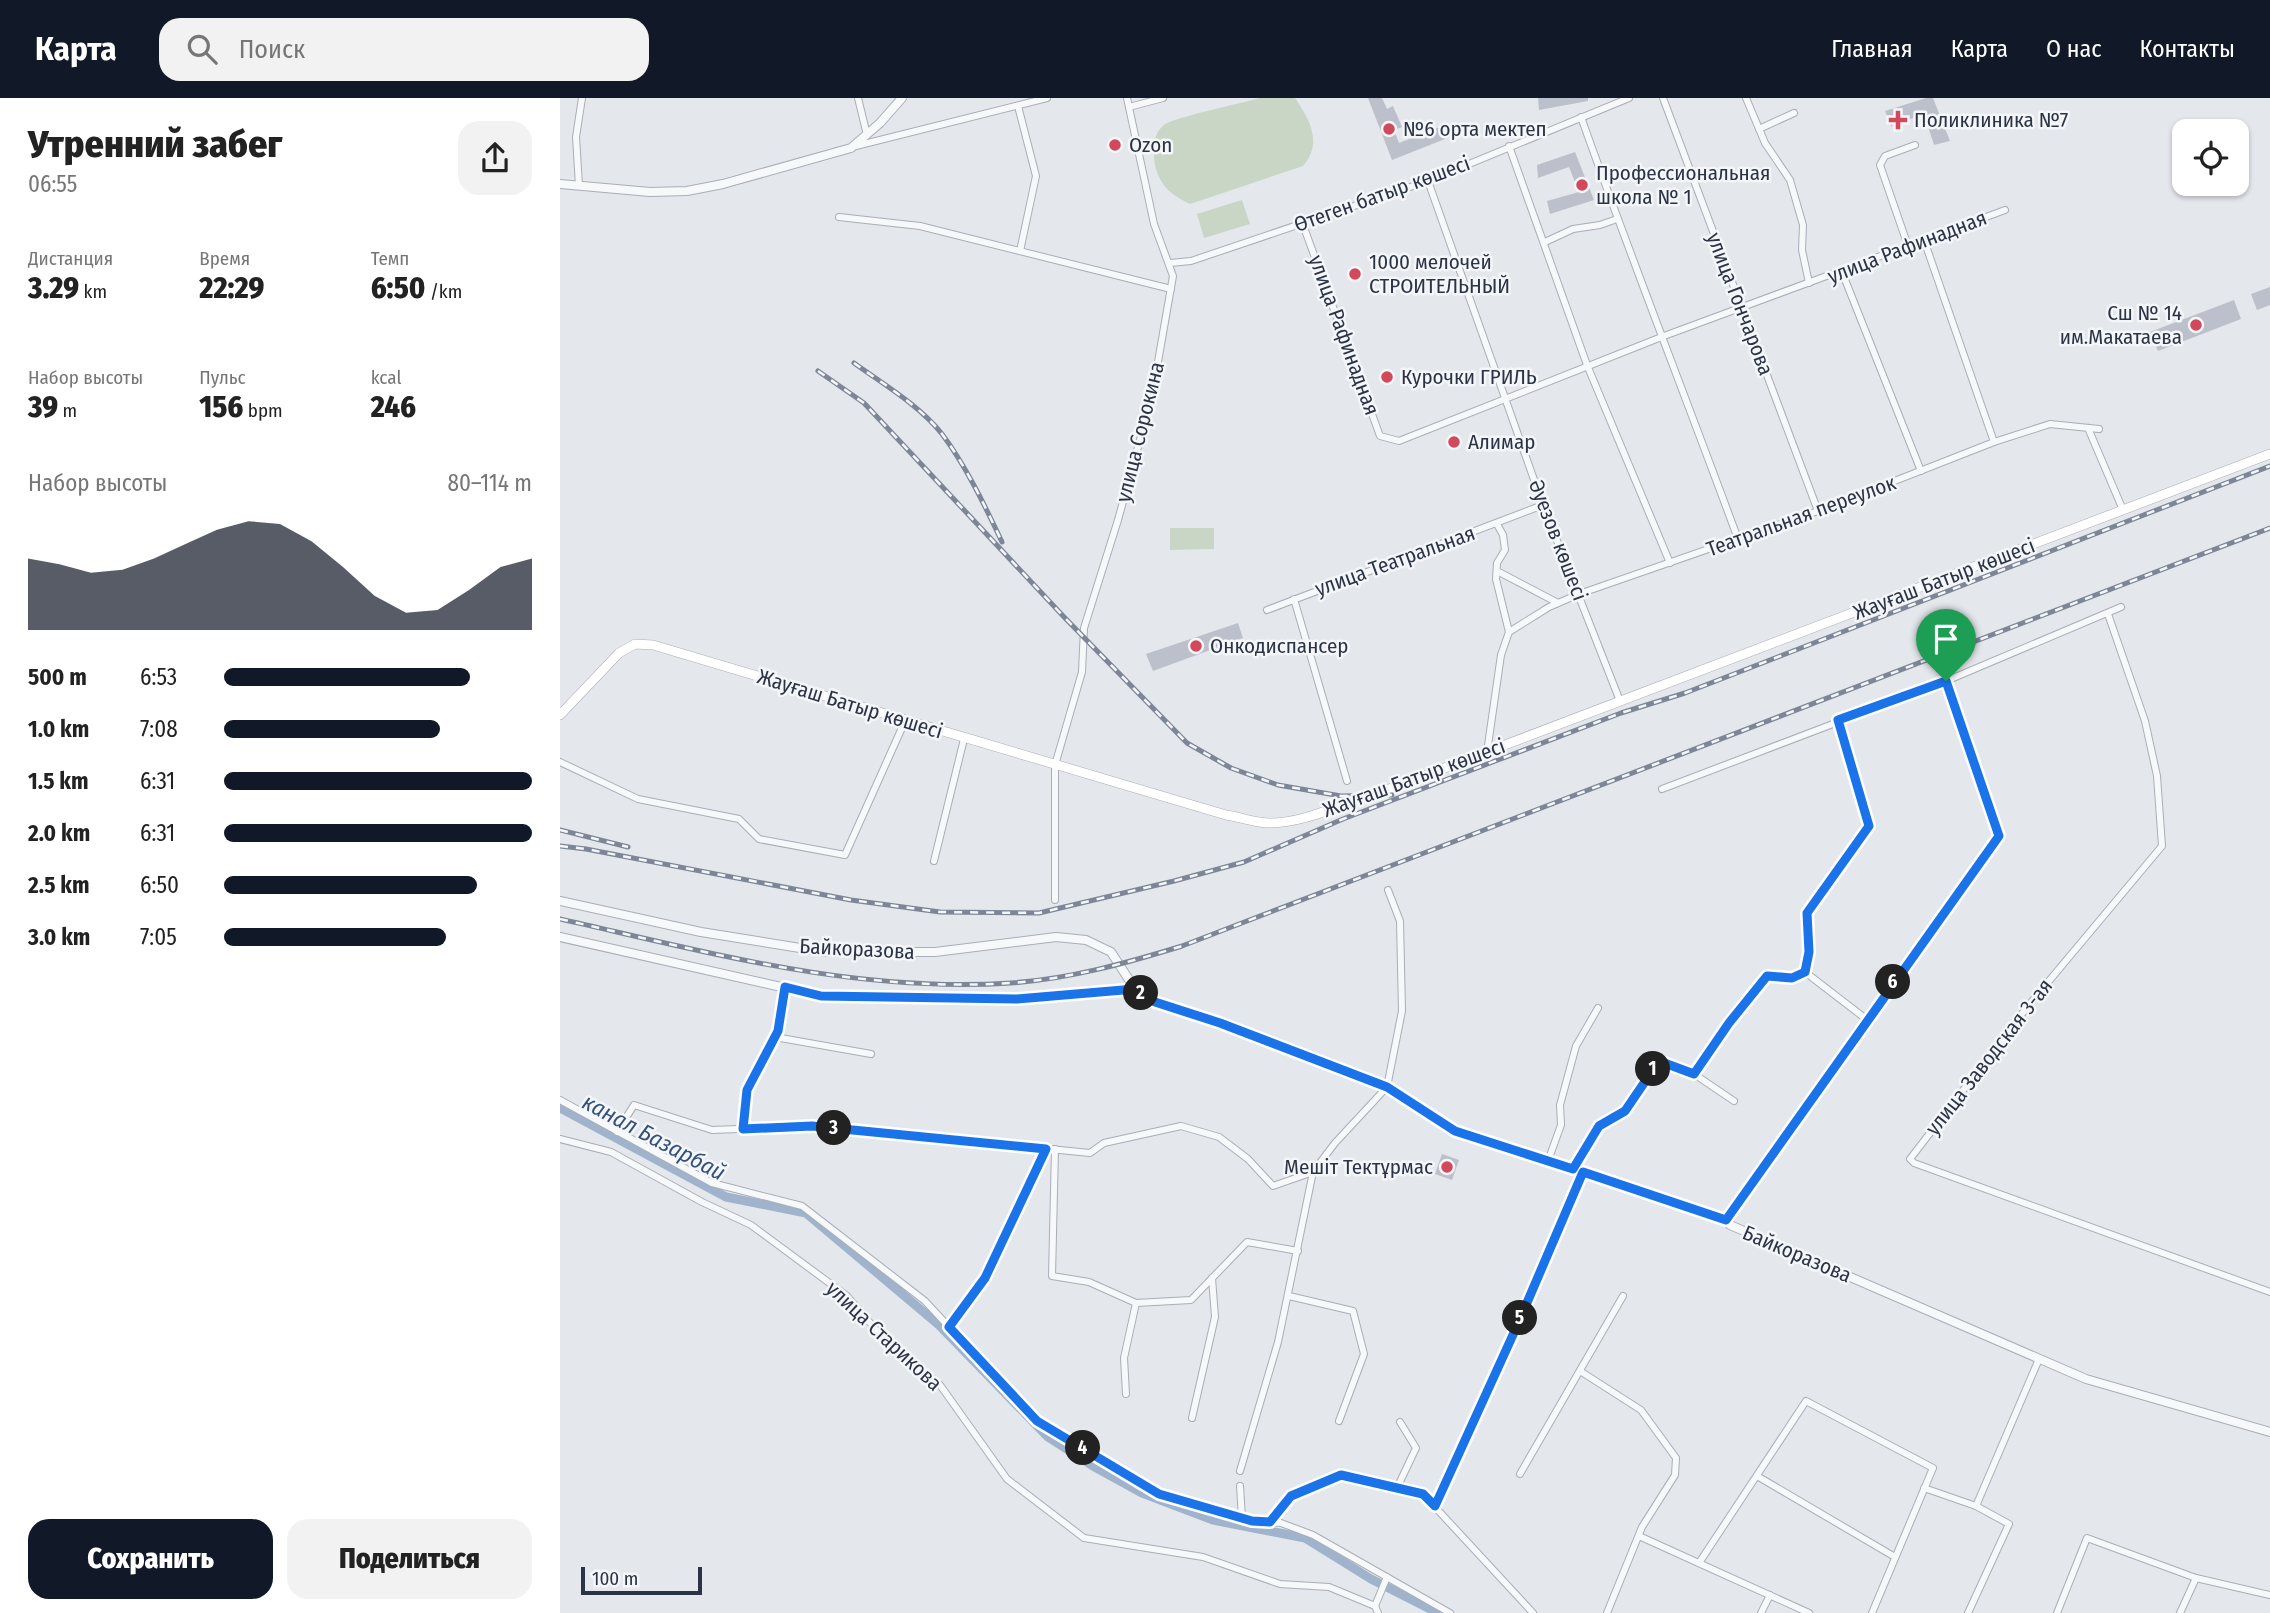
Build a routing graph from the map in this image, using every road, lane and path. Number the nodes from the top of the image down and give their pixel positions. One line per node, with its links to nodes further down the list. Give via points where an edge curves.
1 (582, 98): 21 (street, via 576,137)
2 (858, 98): 15 (street)
3 (902, 98): 15 (street)
4 (1047, 98): 10 (street)
5 (1127, 98): 11 (street, улица Сорокина)
6 (1163, 98): 11 (street)
7 (1629, 98): 13 (street, Өтеген батыр көшесі)
8 (1663, 98): 34 (street, улица Гончарова)
9 (1746, 98): 14 (street, улица Рафинадная)
10 (1018, 106): 18 (street); 29 (street, via 1036,176)
11 (1129, 107): 30 (street, улица Сорокина, via 1154,224)
12 (1794, 113): 14 (street)
13 (1581, 117): 17 (street, Өтеген батыр көшесі); 24 (street)
14 (1759, 129): 32 (street, улица Рафинадная, via 1790,180 1803,225 1802,250)
15 (867, 135): 18 (street)
16 (1916, 145): 28 (street, via 1885,156 1880,165)
17 (1508, 146): 19 (street, Өтеген батыр көшесі); 27 (street)
18 (851, 148): 21 (street, via 687,191)
19 (1428, 181): 25 (street, Өтеген батыр көшесі); 37 (street, Әуезов көшесі)
20 (560, 184): 21 (street)
21 (579, 186)
22 (2005, 210): 26 (street, улица Рафинадная)
23 (839, 218): 29 (street, via 920,226)
24 (1617, 219): 27 (street, via 1573,229); 35 (street)
25 (1303, 222): 30 (street, Өтеген батыр көшесі, via 1191,261); 37 (street, улица Рафинадная, via 1380,436 1399,441)
26 (1924, 240): 28 (street, улица Рафинадная); 40 (street)
27 (1545, 242): 36 (street)
28 (1908, 246): 31 (street, улица Рафинадная)
29 (1020, 251): 33 (street)
30 (1170, 263): 33 (street, улица Сорокина)
31 (1842, 272): 32 (street, улица Рафинадная); 42 (street)
32 (1809, 283): 34 (street, улица Рафинадная)
33 (1171, 289): 65 (street, улица Сорокина, via 1152,396 1084,628 1082,671)
34 (1742, 308): 35 (street, улица Рафинадная); 45 (street, улица Гончарова)
35 (1664, 336): 36 (street, улица Рафинадная); 47 (street)
36 (1587, 365): 37 (street, улица Рафинадная); 48 (street)
37 (1506, 399): 43 (street, Әуезов көшесі)
38 (2088, 428): 39 (street, Театральная переулок); 40 (street, Театральная переулок, via 2050,424); 44 (street)
39 (2099, 429)
40 (1994, 442): 42 (street, Театральная переулок)
41 (2270, 454): 44 (main road, Жауғаш Батыр көшесі)
42 (1921, 471): 45 (street, Театральная переулок)
43 (1543, 505): 46 (street, улица Театральная); 50 (street, Әуезов көшесі)
44 (2123, 510): 58 (main road, Жауғаш Батыр көшесі)
45 (1818, 511): 47 (street, Театральная переулок)
46 (1497, 524): 49 (street, улица Театральная, via 1505,550); 51 (street, улица Театральная)
47 (1738, 539): 48 (street, Театральная переулок)
48 (1670, 563): 50 (street, Театральная переулок)
49 (1497, 571): 52 (street); 56 (street, улица Театральная)
50 (1579, 594): 52 (street, Театральная переулок); 58 (street, Әуезов көшесі)
51 (1294, 599): 54 (street, улица Театральная); 66 (street, улица Театральная)
52 (1558, 603): 56 (street, Театральная переулок)
53 (2122, 607): 55 (street)
54 (1267, 610)
55 (2108, 614): 57 (street); 95 (street, улица Заводская 3-ая, via 2145,721 2157,776 2162,846 2028,1006 1910,1159)
56 (1509, 632): 63 (street, улица Театральная, via 1501,655)
57 (1946, 681): 60 (street); 77 (street, via 1999,836)
58 (1619, 701): 63 (main road, Жауғаш Батыр көшесі)
59 (560, 715): 61 (main road, Жауғаш Батыр көшесі, via 619,653 635,644 653,645)
60 (1838, 720): 67 (street); 73 (street, via 1869,826 1807,913)
61 (905, 721): 62 (main road, Жауғаш Батыр көшесі); 64 (street, via 845,855 759,839 739,820 638,799)
62 (964, 739): 65 (main road, Жауғаш Батыр көшесі); 68 (street)
63 (1487, 752): 65 (main road, Жауғаш Батыр көшесі, via 1310,817 1269,823 1226,815)
64 (560, 762)
65 (1055, 765): 70 (street, улица Сорокина)
66 (1347, 781)
67 (1662, 789)
68 (934, 861)
69 (1388, 890): 81 (street, via 1401,921 1402,1011)
70 (1055, 900)
71 (560, 901): 75 (street, Байкоразова, via 701,932 825,952 935,952 1056,937 1086,940 1111,952)
72 (560, 937): 74 (street, Байкоразова)
73 (1805, 972): 77 (street); 80 (street, via 1792,978 1767,976)
74 (785, 987): 75 (street, Байкоразова, via 821,996 1017,999); 78 (street)
75 (1135, 989): 81 (street, Байкоразова, via 1164,1005)
76 (1598, 1008): 88 (street, via 1576,1046 1560,1105 1561,1125)
77 (1866, 1019): 92 (street)
78 (775, 1037): 79 (street); 84 (street, via 747,1090)
79 (871, 1054)
80 (1694, 1074): 83 (street); 89 (street, via 1659,1061 1625,1111 1599,1126)
81 (1387, 1087): 88 (street, Байкоразова, via 1455,1131); 90 (street)
82 (560, 1100): 85 (street)
83 (1734, 1101)
84 (743, 1129): 85 (street, via 712,1130 634,1105); 87 (street, via 812,1126)
85 (617, 1132): 99 (street, via 712,1183 802,1206 925,1301)
86 (560, 1139): 124 (street, улица Старикова, via 611,1152 751,1224 847,1296 891,1347 940,1385 1007,1479 1084,1538 1203,1557 1280,1584 1329,1587)
87 (1051, 1149): 90 (street, via 1090,1153 1104,1143 1181,1126 1219,1137 1273,1186); 98 (street, via 1052,1276 1089,1282); 99 (street, via 985,1278)
88 (1548, 1161): 89 (street, Байкоразова)
89 (1573, 1169): 91 (street, Байкоразова)
90 (1313, 1172): 93 (street)
91 (1583, 1172): 92 (street, Байкоразова); 113 (street)
92 (1726, 1220): 100 (street, Байкоразова)
93 (1297, 1251): 94 (street, via 1247,1242); 96 (street)
94 (1212, 1278): 98 (street, via 1191,1300); 103 (street, via 1215,1317)
95 (2270, 1292)
96 (1289, 1296): 104 (street, via 1353,1311 1364,1354); 107 (street)
97 (1623, 1296): 101 (street)
98 (1136, 1303): 102 (street, via 1124,1358)
99 (949, 1327): 115 (street, via 1037,1421 1159,1494)
100 (2039, 1359): 106 (street, Байкоразова, via 2086,1379); 114 (street)
101 (1580, 1371): 108 (street); 117 (street, via 1641,1410 1676,1458 1675,1475)
102 (1126, 1394)
103 (1192, 1418)
104 (1339, 1421)
105 (1400, 1422): 111 (street, via 1416,1448)
106 (2270, 1432)
107 (1240, 1471)
108 (1520, 1474)
109 (1756, 1476): 112 (street, via 1806,1401 1933,1468); 118 (street); 119 (street)
110 (1240, 1486): 115 (street)
111 (1397, 1488): 113 (street, via 1423,1494); 116 (street, via 1341,1475 1291,1496)
112 (1924, 1488): 114 (street); 118 (street)
113 (1435, 1506): 126 (street)
114 (1976, 1506): 131 (street, via 2009,1524)
115 (1242, 1518): 116 (street)
116 (1270, 1522): 120 (street, via 1313,1535)
117 (1639, 1536): 119 (street); 127 (street)
118 (1895, 1557): 130 (street)
119 (1699, 1563): 122 (street)
120 (1387, 1577): 124 (street); 125 (street)
121 (2196, 1578): 123 (street); 132 (street, via 2087,1538); 133 (street)
122 (1770, 1595): 128 (street); 129 (street)
123 (2270, 1595)
124 (1376, 1607)
125 (1450, 1613)
126 (1533, 1613)
127 (1607, 1613)
128 (1761, 1613)
129 (1809, 1613)
130 (1872, 1613)
131 (1968, 1613)
132 (2057, 1613)
133 (2180, 1613)

